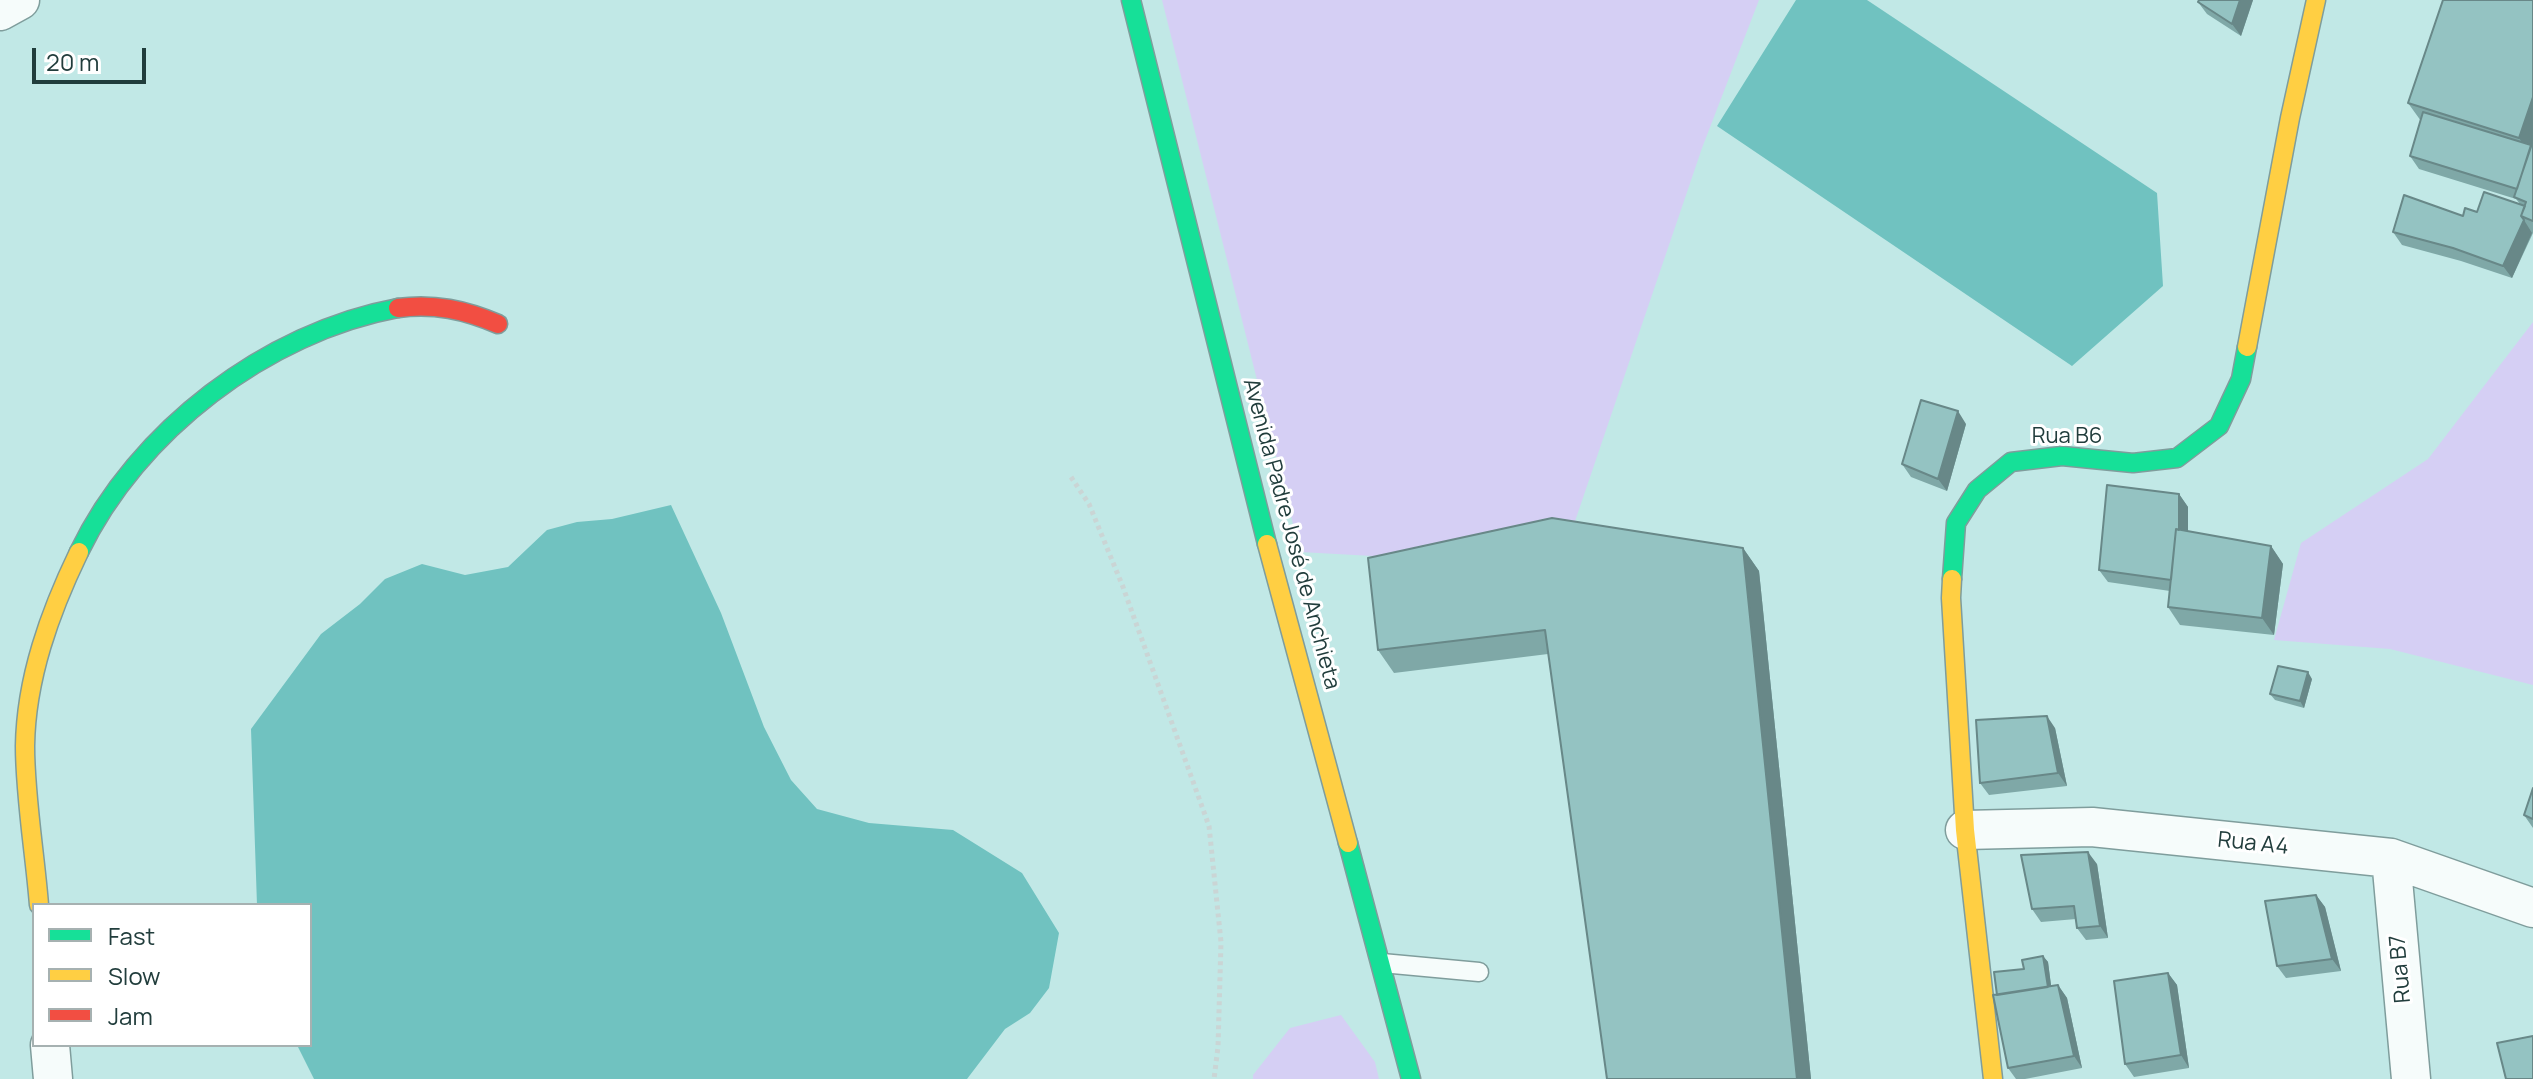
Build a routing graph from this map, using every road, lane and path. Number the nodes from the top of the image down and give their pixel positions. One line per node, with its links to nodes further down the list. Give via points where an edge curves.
1 (20, 0): 4 (street)
2 (1131, 0): 12 (street, Avenida Padre José de Anchieta, via 1253,490)
3 (2316, 0): 8 (street, Rua B6, via 2241,379 2219,426 2177,458 2133,463 2062,456 2011,462 1977,490 1956,523 1951,598)
4 (0, 11)
5 (498, 324): 7 (street, via 440,305 402,306 360,316 242,370 168,429 103,508 72,563 56,598)
6 (1071, 477): 16 (path, via 1089,504 1123,587 1209,826 1221,942)
7 (13, 748): 10 (street)
8 (1965, 830): 9 (street, Rua A4, via 2092,827); 18 (street, Rua B6)
9 (2391, 858): 11 (street, Rua A4); 19 (street, Rua B7)
10 (39, 903)
11 (2533, 908)
12 (1379, 962): 13 (lane); 17 (street, Avenida Padre José de Anchieta)
13 (1479, 972)
14 (50, 1047): 15 (street)
15 (53, 1079)
16 (1214, 1079)
17 (1411, 1079)
18 (1993, 1079)
19 (2411, 1079)

